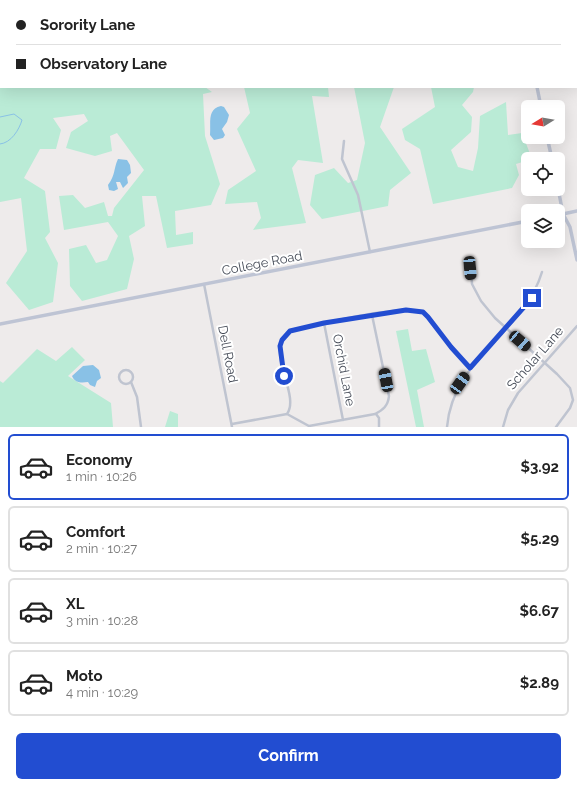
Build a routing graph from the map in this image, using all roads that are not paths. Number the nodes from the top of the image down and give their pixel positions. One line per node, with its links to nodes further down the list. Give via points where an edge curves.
1 (537, 88): 2 (street)
2 (540, 100)
3 (344, 141): 8 (street, via 342,158 358,195)
4 (577, 211): 5 (street)
5 (565, 214)
6 (565, 218): 9 (street, via 570,227)
7 (521, 222): 8 (street, College Road)
8 (370, 252): 12 (street, College Road)
9 (577, 260)
10 (470, 268): 17 (street, via 474,290)
11 (542, 272): 17 (street, via 532,298)
12 (204, 284): 15 (street, College Road); 24 (street, Dell Road)
13 (372, 315): 14 (street); 19 (street, via 406,310 423,312); 22 (street, via 389,396 383,410)
14 (324, 323): 21 (street, via 290,331 282,340 280,352 290,405); 23 (street, Orchid Lane)
15 (0, 324)
16 (577, 326): 18 (street, Scholar Lane)
17 (506, 329): 18 (street); 19 (street)
18 (545, 363): 28 (street, Scholar Lane, via 512,400); 29 (street, via 567,383 572,392 570,408)
19 (470, 368): 27 (street, via 456,392)
20 (131, 382): 20 (street, via 125,384 121,381 119,375 122,371 130,371 133,378); 25 (street, via 137,397)
21 (287, 414): 23 (street, via 309,426); 24 (street)
22 (375, 414): 23 (street); 26 (street, via 379,418)
23 (343, 420)
24 (232, 426)
25 (141, 427)
26 (379, 427)
27 (447, 427)
28 (503, 427)
29 (556, 427)

